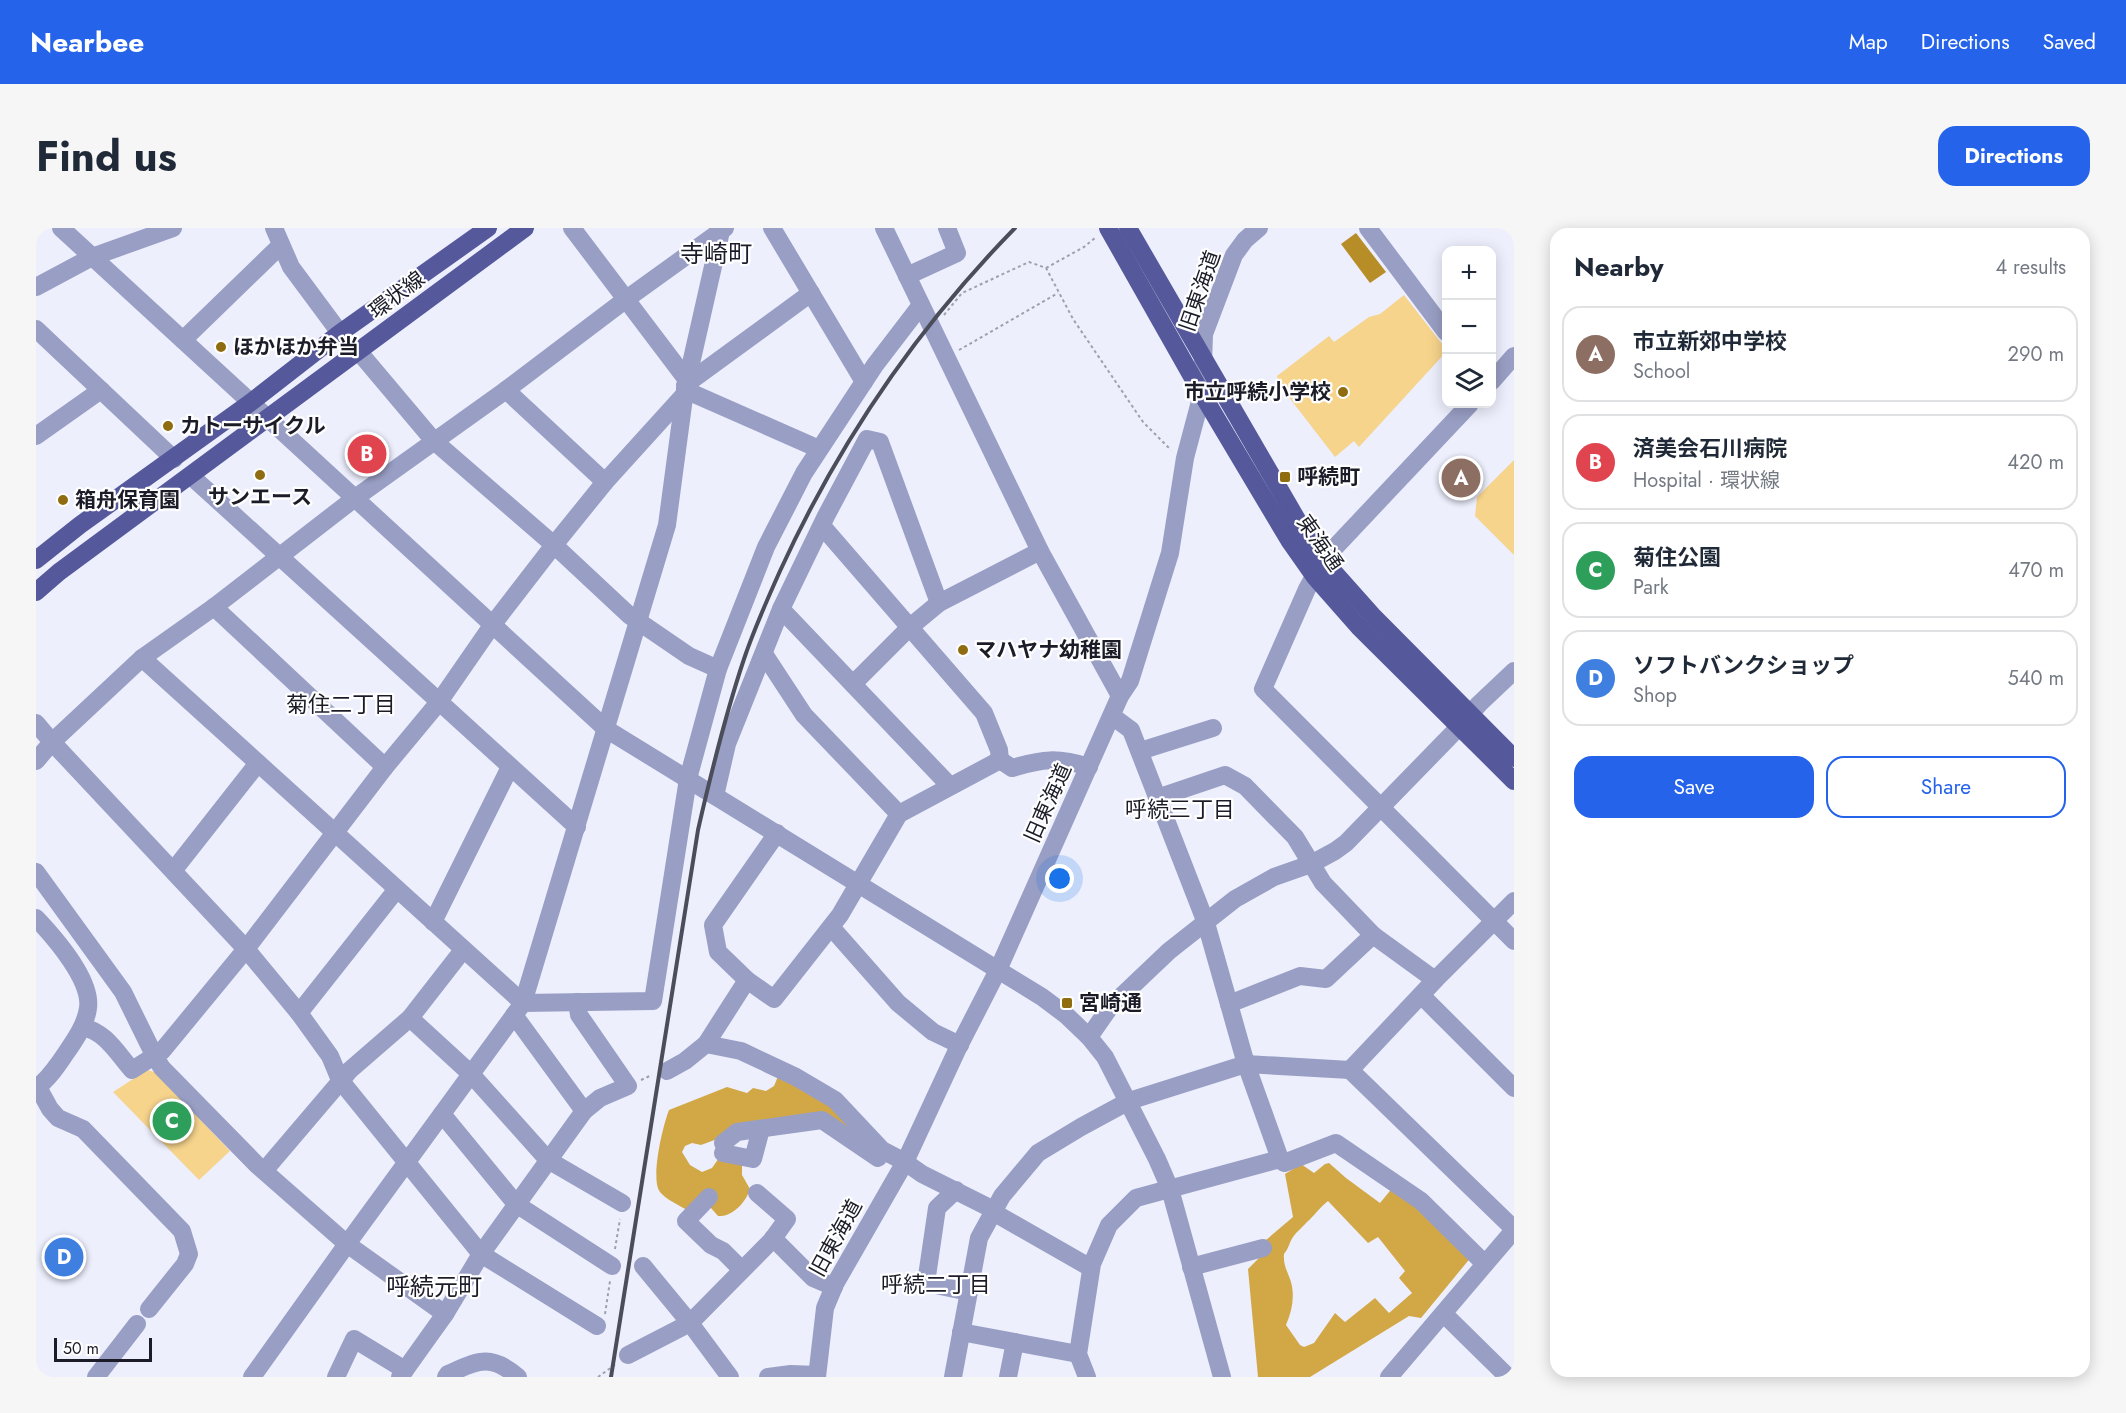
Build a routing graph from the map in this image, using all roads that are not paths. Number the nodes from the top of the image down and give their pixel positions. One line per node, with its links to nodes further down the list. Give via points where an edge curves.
1 (61, 228): 15 (street)
2 (173, 228): 15 (street)
3 (488, 228): 23 (main road, 環状線)
4 (525, 228): 25 (main road, 環状線)
5 (572, 228): 19 (street)
6 (772, 228): 18 (street)
7 (884, 228): 16 (street)
8 (947, 228): 16 (street, via 957,253)
9 (1108, 228): 33 (main road, 東海通)
10 (1128, 228): 27 (main road, 東海通)
11 (1258, 228): 27 (street, 旧東海道, via 1234,255 1204,334)
12 (1368, 228): 21 (street)
13 (723, 229): 19 (street); 30 (street)
14 (278, 237): 23 (street, via 291,267); 24 (street)
15 (92, 257): 17 (street); 24 (street)
16 (907, 276): 20 (street)
17 (36, 287)
18 (811, 293): 29 (street); 30 (street)
19 (625, 300): 30 (street); 32 (street)
20 (921, 305): 29 (street); 46 (street)
21 (1442, 327)
22 (36, 329): 31 (street)
23 (340, 333): 34 (main road, 環状線)
24 (183, 340): 34 (street)
25 (359, 352): 36 (main road, 環状線); 38 (street)
26 (1514, 356): 28 (street)
27 (1204, 360): 33 (street, 旧東海道); 49 (main road, 東海通)
28 (1496, 376)
29 (864, 382): 39 (street)
30 (685, 388): 39 (street); 42 (street); 55 (street, via 666,525)
31 (101, 390): 37 (street); 40 (street)
32 (506, 390): 38 (street); 42 (street)
33 (1202, 394): 50 (main road, 東海通); 63 (street, 旧東海道, via 1185,458 1170,553 1130,681)
34 (250, 403): 36 (street); 40 (main road, 環状線)
35 (1466, 408): 49 (street)
36 (268, 418): 41 (main road, 環状線); 43 (street)
37 (36, 436)
38 (434, 441): 43 (street); 45 (street)
39 (819, 449): 60 (street, via 766,547)
40 (174, 459): 48 (main road, 環状線)
41 (191, 476): 47 (street); 51 (main road, 環状線)
42 (604, 482): 45 (street)
43 (355, 498): 47 (street); 56 (street)
44 (822, 526): 52 (street, via 867,439 880,442); 54 (street); 57 (street)
45 (554, 545): 55 (street); 56 (street)
46 (1040, 551): 52 (street); 63 (street)
47 (280, 556): 53 (street); 64 (street)
48 (36, 560)
49 (1323, 560): 50 (street); 66 (main road, 東海通)
50 (1315, 577): 66 (main road, 東海通, via 1359,627); 84 (street, via 1263,689)
51 (36, 592)
52 (939, 603): 57 (street)
53 (214, 608): 59 (street); 76 (street)
54 (781, 609): 58 (street); 62 (street)
55 (639, 621): 60 (street, via 690,656); 69 (street)
56 (493, 624): 64 (street); 69 (street)
57 (910, 627): 62 (street); 73 (street, via 984,712)
58 (764, 654): 82 (street, via 727,744); 85 (street, via 804,715)
59 (142, 658): 70 (street); 75 (street)
60 (718, 669): 79 (street)
61 (1514, 670): 66 (street)
62 (853, 684): 81 (street)
63 (1120, 696): 65 (street, 旧東海道)
64 (439, 702): 76 (street); 77 (street)
65 (1112, 716): 71 (street, via 1131,730); 78 (street, 旧東海道)
66 (1464, 721): 72 (main road, 東海通); 80 (main road, 東海通); 84 (street)
67 (36, 723): 70 (street)
68 (1213, 728): 71 (street)
69 (606, 729): 79 (street); 86 (street)
70 (52, 741): 74 (street); 90 (street)
71 (1140, 752): 83 (street)
72 (1514, 758)
73 (1000, 760): 78 (street, via 1012,768 1042,760 1064,760); 81 (street)
74 (36, 761)
75 (258, 763): 87 (street); 90 (street)
76 (385, 767): 87 (street)
77 (510, 767): 86 (street); 97 (street)
78 (1089, 767): 104 (street, 旧東海道)
79 (688, 779): 82 (street); 108 (street, via 653,1001)
80 (1514, 781)
81 (950, 786): 85 (street)
82 (715, 796): 88 (street)
83 (1158, 798): 89 (street, via 1218,776 1230,777 1245,786 1295,837); 98 (street)
84 (1379, 807): 89 (street, via 1340,847); 96 (street)
85 (899, 814): 92 (street)
86 (577, 827): 110 (street)
87 (334, 832): 93 (street); 102 (street)
88 (777, 833): 92 (street); 105 (street, via 713,925 718,951)
89 (1311, 864): 98 (street, via 1274,876 1235,899); 100 (street, via 1323,883)
90 (173, 871): 102 (street)
91 (36, 872): 117 (street, via 123,992)
92 (859, 884): 99 (street); 104 (street)
93 (397, 889): 97 (street); 111 (street)
94 (1514, 901): 96 (street)
95 (36, 918): 113 (street, via 87,989 88,1007)
96 (1494, 921): 101 (street); 106 (street)
97 (433, 922): 103 (street)
98 (1206, 923): 109 (street); 114 (street, via 1169,951 1110,1007)
99 (831, 927): 105 (street, via 774,999); 116 (street, via 898,1003 933,1032)
100 (1373, 935): 106 (street); 109 (street, via 1326,979 1300,976)
101 (1514, 941)
102 (246, 949): 111 (street); 117 (street)
103 (463, 950): 110 (street); 112 (street)
104 (998, 970): 114 (street, via 1042,997); 116 (street, 旧東海道)
105 (747, 980): 115 (street)
106 (1435, 980): 107 (street)
107 (1420, 995): 119 (street); 124 (street)
108 (578, 1002): 110 (street); 126 (street, via 579,1015 633,1083 600,1098)
109 (1229, 1004): 118 (street)
110 (518, 1009): 121 (street); 126 (street)
111 (299, 1013): 122 (street, via 330,1056)
112 (410, 1018): 121 (street); 122 (street)
113 (82, 1027): 117 (street, via 101,1034 132,1070); 123 (street)
114 (1089, 1037): 125 (street)
115 (706, 1044): 120 (street); 132 (street, via 741,1051 834,1100)
116 (960, 1045): 132 (street, 旧東海道)
117 (155, 1057): 133 (street)
118 (1246, 1064): 119 (street); 125 (street); 129 (street)
119 (1350, 1070): 141 (street)
120 (667, 1071)
121 (471, 1074): 127 (street); 130 (street)
122 (340, 1080): 131 (street); 133 (street)
123 (37, 1088): 154 (street, via 58,1118 83,1129 182,1231 189,1254 185,1264)
124 (1514, 1088)
125 (1129, 1101): 134 (street); 140 (street, via 1038,1153)
126 (584, 1111): 130 (street)
127 (442, 1114): 131 (street); 139 (street)
128 (761, 1129): 128 (street, via 737,1132 723,1148 753,1159); 132 (street, via 822,1120)
129 (1280, 1158): 134 (street); 146 (street, via 1284,1163 1336,1143 1421,1201)
130 (549, 1160): 138 (street); 139 (street)
131 (406, 1163): 143 (street); 145 (street)
132 (902, 1167): 135 (street); 152 (street, 旧東海道)
133 (264, 1171): 143 (street)
134 (1170, 1189): 149 (street); 150 (street, via 1136,1198 1109,1225)
135 (956, 1190): 140 (street); 153 (street, via 937,1208 926,1283)
136 (757, 1193): 142 (street, via 787,1219)
137 (709, 1197): 151 (street, via 686,1221)
138 (622, 1203)
139 (516, 1204): 145 (street); 147 (street)
140 (994, 1211): 150 (street); 153 (street, via 979,1238)
141 (1514, 1230): 146 (street)
142 (773, 1238): 151 (street); 152 (street, via 813,1278)
143 (347, 1244): 155 (street); 167 (street)
144 (1263, 1248): 149 (street)
145 (481, 1254): 155 (street); 159 (street)
146 (1485, 1264): 156 (street)
147 (612, 1266)
148 (643, 1266): 157 (street)
149 (1191, 1267): 176 (street)
150 (1091, 1268): 162 (street)
151 (742, 1270): 157 (street)
152 (834, 1287): 165 (street, 旧東海道, via 825,1308)
153 (969, 1292): 160 (street)
154 (149, 1309)
155 (445, 1314): 164 (street)
156 (1444, 1314): 177 (street); 178 (street)
157 (690, 1323): 163 (street); 171 (street)
158 (137, 1324): 166 (street)
159 (597, 1326)
160 (961, 1332): 161 (street); 173 (street)
161 (1015, 1342): 162 (street); 174 (street)
162 (1078, 1354): 175 (street)
163 (628, 1355)
164 (402, 1374): 168 (street, via 354,1339)
165 (817, 1376): 172 (street)
166 (96, 1377)
167 (252, 1377)
168 (336, 1377)
169 (446, 1377): 170 (street, via 471,1364 492,1361)
170 (518, 1377)
171 (730, 1377)
172 (768, 1377)
173 (953, 1377)
174 (1008, 1377)
175 (1087, 1377)
176 (1222, 1377)
177 (1389, 1377)
178 (1508, 1377)

